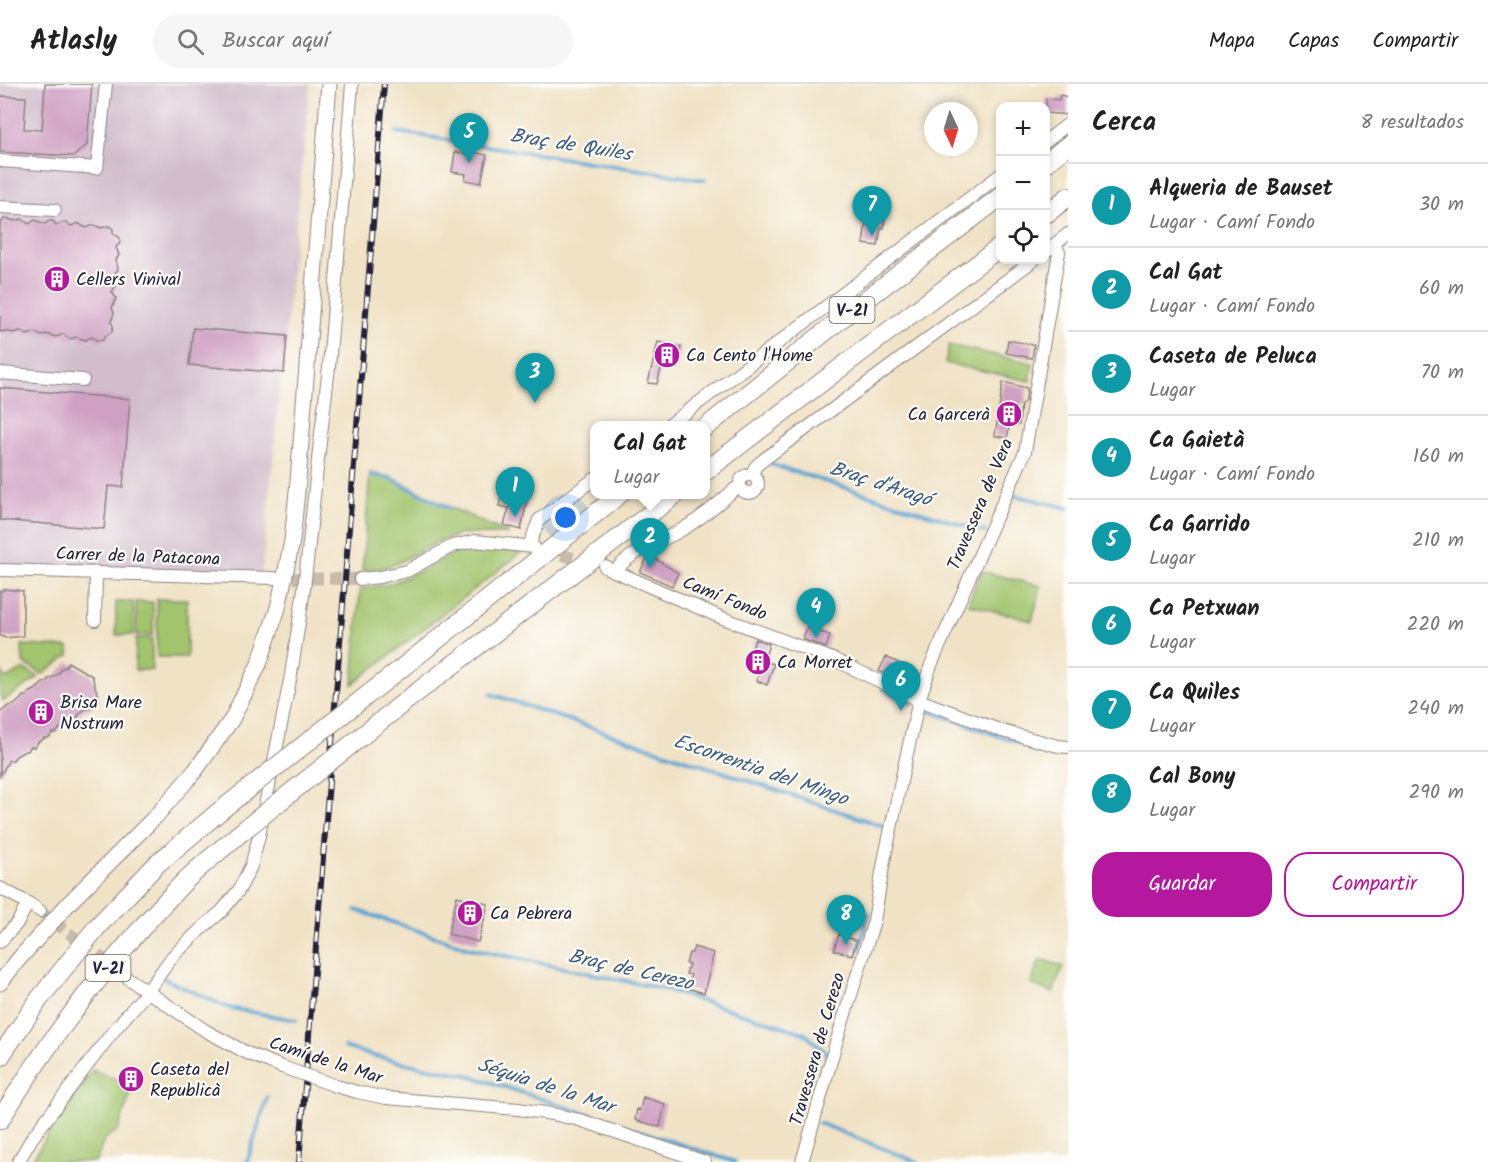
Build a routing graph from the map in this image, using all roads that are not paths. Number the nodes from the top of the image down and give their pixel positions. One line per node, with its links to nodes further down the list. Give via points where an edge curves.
1 (106, 84): 8 (street, via 97,168)
2 (329, 84): 39 (main road, via 292,541 278,608 259,664 232,719 195,771 70,902)
3 (352, 84): 40 (street, via 329,367 304,589 258,836 251,866 239,890 172,957)
4 (1068, 124): 5 (street)
5 (1050, 138)
6 (1068, 146): 7 (highway)
7 (1050, 160)
8 (0, 161)
9 (996, 178): 21 (street)
10 (1068, 197): 14 (highway)
11 (996, 200): 22 (highway, V-21)
12 (0, 207): 13 (street)
13 (55, 210)
14 (1050, 211)
15 (1068, 234): 16 (street)
16 (1057, 250): 32 (street, Travessera de Vera, via 1025,452 931,664)
17 (996, 251): 23 (highway, V-21)
18 (1029, 264): 32 (street, Camí Fondo, via 763,460 751,475 741,478 740,487 700,518 610,569 720,617 833,659)
19 (0, 373): 20 (street)
20 (83, 380)
21 (675, 421)
22 (710, 422)
23 (710, 467)
24 (590, 482): 30 (street, via 539,520 532,546 475,541 453,546 407,571)
25 (615, 499): 41 (highway, V-21, bridge, via 158,864 97,927 40,998)
26 (670, 499): 42 (highway, V-21, bridge, via 407,700 182,884 69,1016)
27 (0, 570): 28 (street, Carrer de la Patacona)
28 (96, 573): 29 (street, Carrer de la Patacona); 31 (street)
29 (274, 578)
30 (360, 579)
31 (95, 620)
32 (919, 700): 33 (street, Camí Fondo, via 1002,731); 45 (street, Travessera de Cerezo, via 874,921)
33 (1068, 747)
34 (0, 888): 35 (street)
35 (28, 903): 36 (street); 37 (street)
36 (40, 911)
37 (0, 942)
38 (129, 978): 40 (street, Camí de la Mar)
39 (0, 983)
40 (147, 992): 43 (street, via 32,1138); 44 (street, Camí de la Mar, bridge, via 247,1053 336,1086 386,1098 552,1114)
41 (0, 1057)
42 (0, 1120)
43 (18, 1162)
44 (705, 1162)
45 (802, 1162)

